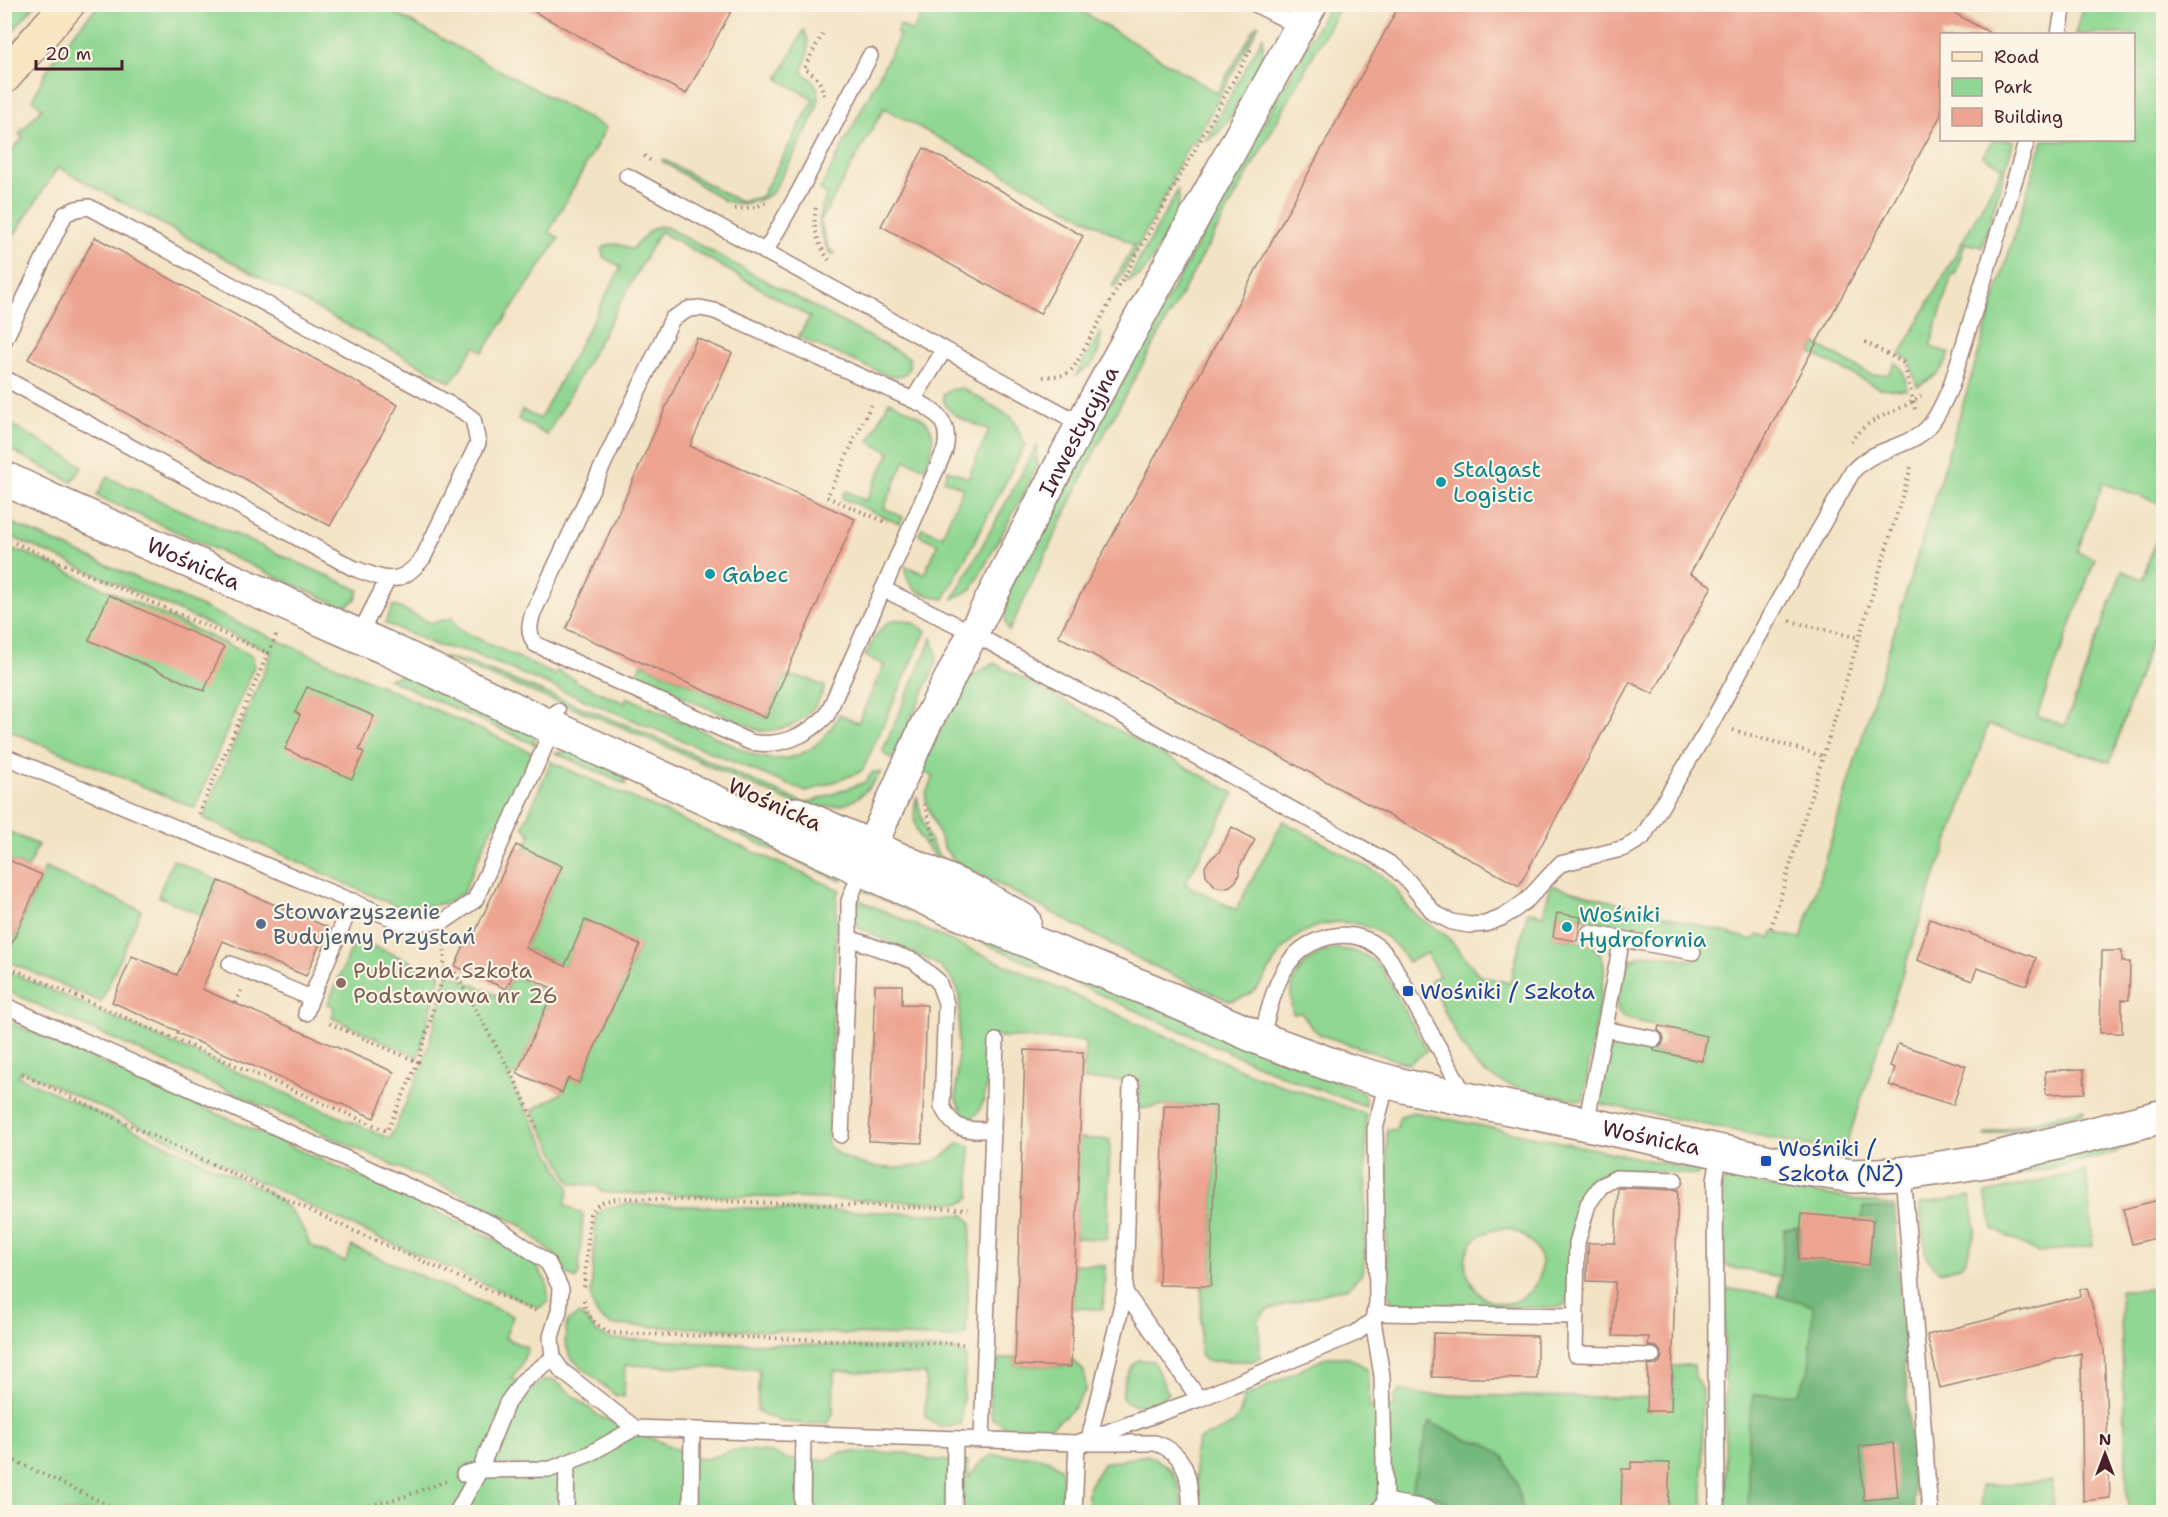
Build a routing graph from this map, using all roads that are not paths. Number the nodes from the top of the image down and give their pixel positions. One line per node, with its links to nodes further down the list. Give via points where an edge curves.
1 (68, 4): 7 (main road)
2 (1255, 4): 4 (lane, via 1271,13)
3 (2064, 4): 5 (lane)
4 (1306, 16): 15 (street, Inwestycyjna)
5 (2059, 33)
6 (870, 56): 10 (lane)
7 (4, 77)
8 (2028, 141): 19 (lane, via 1951,386 1932,423 1918,436 1877,453 1852,471 1712,722 1642,838 1625,848 1560,864 1528,899 1502,918 1469,925 1434,913 1389,863)
9 (627, 176): 10 (lane)
10 (765, 252): 12 (lane)
11 (4, 341): 17 (lane, via 65,214 89,207 462,411 473,418 478,443 423,558 412,572)
12 (944, 350): 14 (lane); 15 (lane)
13 (4, 378): 17 (lane, via 353,568)
14 (913, 400): 18 (lane, via 940,417 947,442); 18 (lane, via 715,311 700,308 679,314 672,319 529,628 535,644 750,742 774,743 804,734 827,715)
15 (1080, 424): 19 (street, Inwestycyjna)
16 (4, 478): 20 (street, Wośnicka)
17 (388, 579): 20 (lane)
18 (883, 589): 19 (lane)
19 (973, 633): 23 (street, Inwestycyjna, via 924,728)
20 (371, 642): 21 (street, Wośnicka)
21 (555, 719): 23 (street, Wośnicka); 24 (lane, via 475,900 446,920 406,924)
22 (4, 756): 24 (lane)
23 (867, 857): 26 (lane, via 849,901); 32 (street, Wośnicka, via 977,894 1152,991)
24 (353, 902): 29 (lane, via 309,1006)
25 (1589, 933): 27 (lane)
26 (849, 938): 40 (lane, via 914,961 938,981 945,1003 942,1106 948,1119 962,1130); 41 (lane)
27 (1622, 939): 28 (lane); 31 (lane)
28 (1693, 952)
29 (230, 964)
30 (4, 1005): 49 (lane, via 494,1225 548,1263 561,1289 551,1337)
31 (1604, 1029): 33 (lane); 39 (lane)
32 (1261, 1039): 35 (street, Wośnicka); 37 (lane, via 1278,983 1288,963 1302,948 1320,939 1363,938 1382,949 1391,961)
33 (1654, 1039)
34 (996, 1041): 40 (lane)
35 (1387, 1082): 37 (street, Wośnicka); 47 (lane, via 1375,1129)
36 (1131, 1084): 45 (lane)
37 (1467, 1099): 39 (street, Wośnicka)
38 (2163, 1116): 43 (street, Wośnicka, via 1984,1161)
39 (1586, 1124): 42 (street, Wośnicka)
40 (993, 1130): 55 (lane)
41 (841, 1135)
42 (1720, 1152): 43 (street, Wośnicka, via 1853,1176); 69 (lane, via 1715,1180)
43 (1903, 1173): 70 (lane)
44 (1676, 1180): 46 (lane, via 1616,1178 1602,1186 1588,1204 1577,1244)
45 (1125, 1292): 50 (lane); 56 (lane)
46 (1576, 1316): 47 (lane); 48 (lane, via 1575,1354)
47 (1374, 1317): 50 (lane, via 1356,1333); 60 (lane, via 1382,1376)
48 (1652, 1356)
49 (553, 1358): 51 (lane, via 562,1371); 58 (lane, via 523,1381 507,1403)
50 (1199, 1399): 56 (lane)
51 (635, 1428): 52 (lane); 57 (lane)
52 (692, 1430): 53 (lane); 63 (lane)
53 (802, 1434): 54 (lane); 64 (lane)
54 (955, 1439): 55 (lane); 65 (lane)
55 (982, 1440): 56 (lane)
56 (1083, 1441): 66 (lane); 67 (lane, via 1166,1446 1178,1455 1188,1476)
57 (567, 1463): 58 (lane, via 551,1469); 62 (lane)
58 (480, 1470): 59 (lane); 61 (lane)
59 (465, 1474)
60 (1382, 1507): 68 (lane, via 1425,1508)
61 (457, 1512)
62 (566, 1512)
63 (691, 1512)
64 (802, 1512)
65 (954, 1512)
66 (1074, 1512)
67 (1191, 1512)
68 (1431, 1512)
69 (1717, 1512)
70 (1930, 1512)

